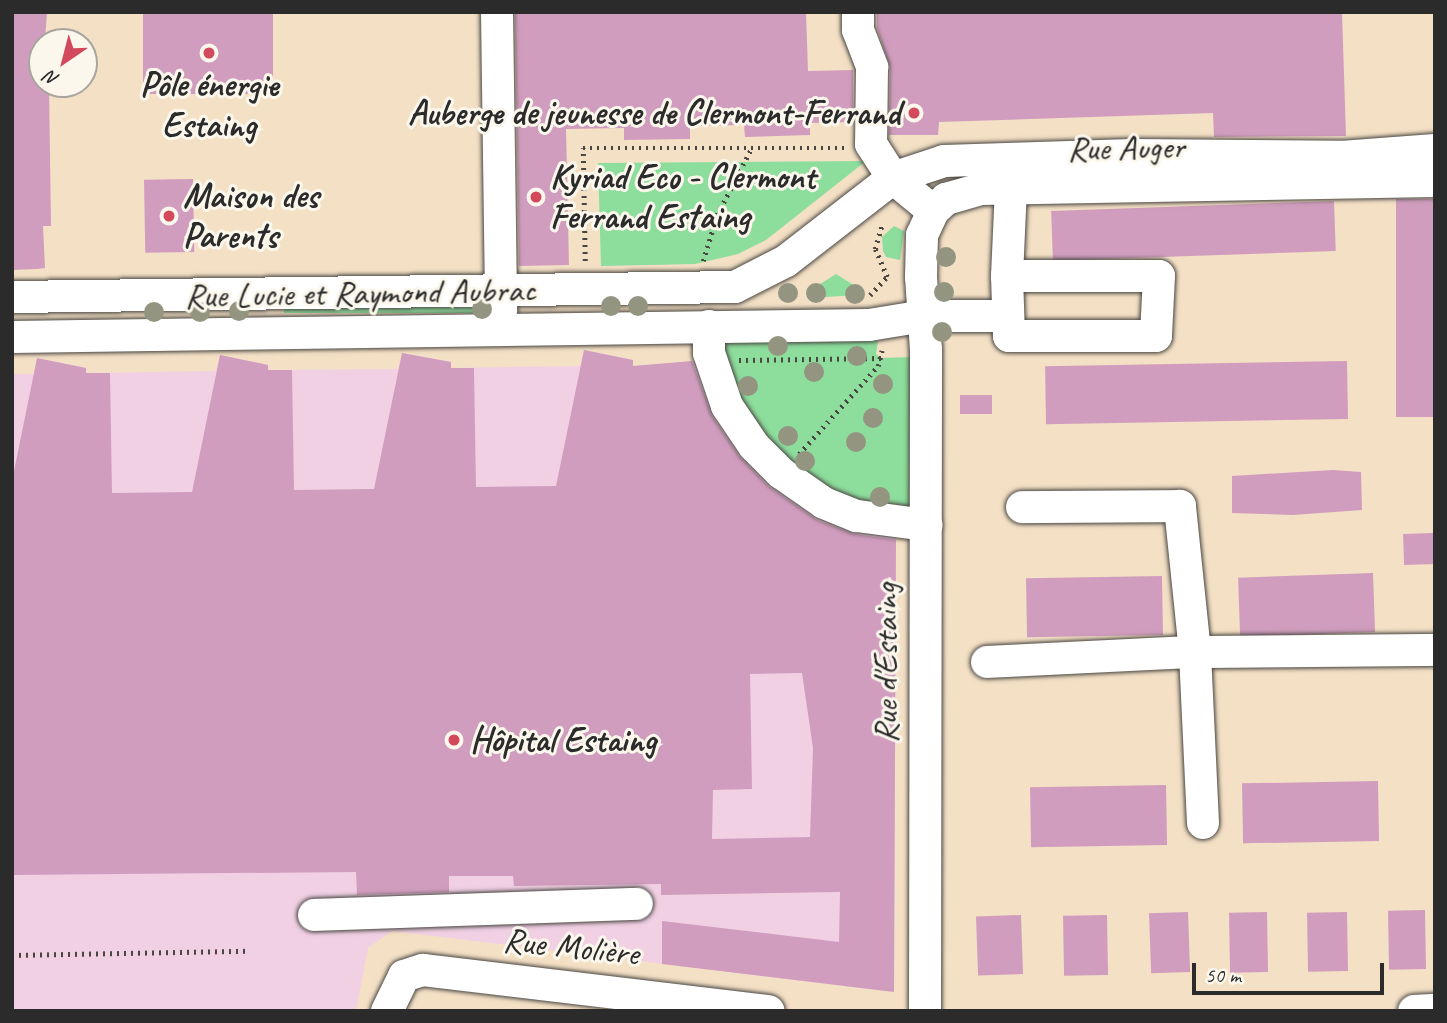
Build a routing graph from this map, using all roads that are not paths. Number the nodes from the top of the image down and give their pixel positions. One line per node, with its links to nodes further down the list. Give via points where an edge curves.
1 (497, 12): 10 (street)
2 (858, 12): 5 (street, via 858,30 872,67 871,135)
3 (1435, 150): 5 (street, via 1341,157 981,158 944,161)
4 (1435, 181): 6 (street, Rue Auger)
5 (886, 183): 7 (street); 9 (street, via 754,281 735,287)
6 (1011, 189): 7 (street, Rue Auger, via 961,192); 8 (street)
7 (933, 211): 12 (street, via 922,235)
8 (1007, 276): 13 (street); 13 (street, via 1159,276 1156,336 1009,336)
9 (585, 282): 10 (street); 15 (street)
10 (501, 292): 11 (street); 14 (street)
11 (12, 297)
12 (924, 316): 13 (street, Rue Lucie et Raymond Aubrac); 17 (street, Rue Lucie et Raymond Aubrac); 19 (street, Rue d'Estaing)
13 (1007, 316)
14 (502, 330): 15 (street, Rue Lucie et Raymond Aubrac); 16 (street, Rue Lucie et Raymond Aubrac)
15 (585, 330): 17 (street, Rue Lucie et Raymond Aubrac)
16 (12, 337)
17 (709, 340): 19 (street, via 718,385 739,427 782,473 824,503 857,516)
18 (1022, 507): 21 (street, via 1180,506)
19 (926, 525): 31 (street, Rue d'Estaing)
20 (1435, 650): 21 (street)
21 (1195, 652): 22 (street); 23 (street)
22 (987, 662)
23 (1203, 823)
24 (637, 904): 25 (street)
25 (314, 915)
26 (554, 998): 27 (street, Rue Molière); 29 (street, Rue Molière, via 423,971 404,976)
27 (644, 1002): 30 (street, Rue Molière)
28 (1435, 1010): 32 (street)
29 (387, 1011)
30 (769, 1011)
31 (925, 1011)
32 (1414, 1011)

